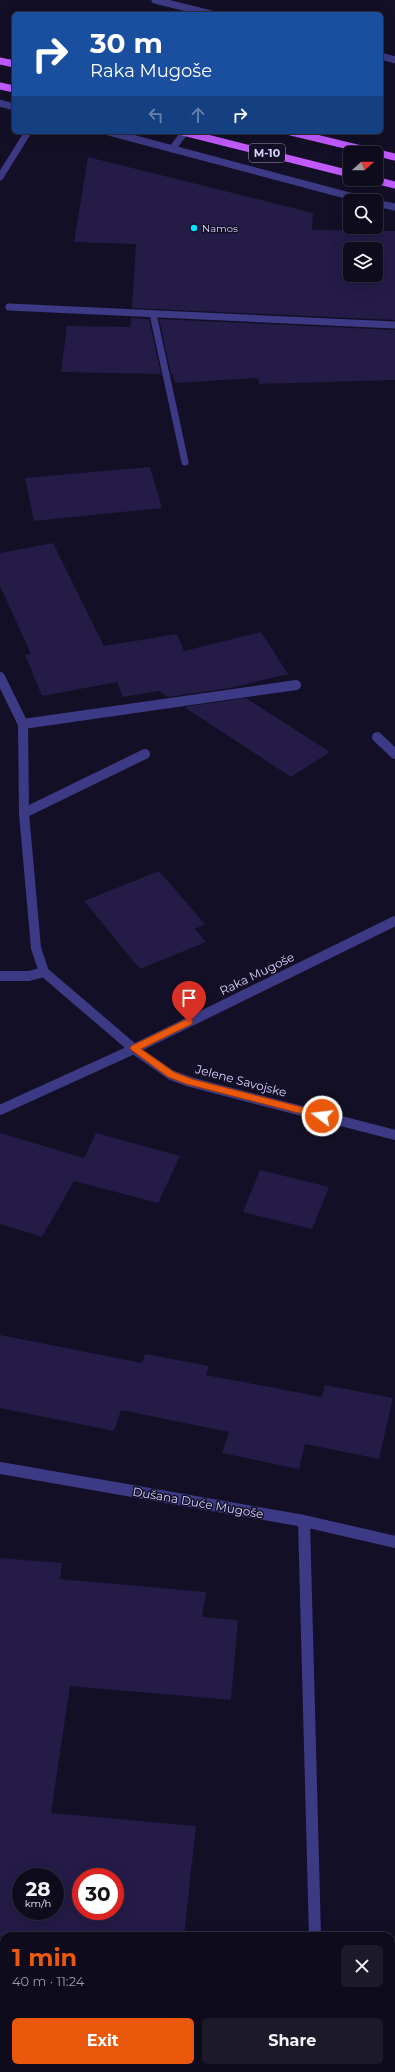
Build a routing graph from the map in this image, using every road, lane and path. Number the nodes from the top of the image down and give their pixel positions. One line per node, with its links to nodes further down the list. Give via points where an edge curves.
1 (155, 0): 2 (street)
2 (203, 12)
3 (383, 57): 4 (street)
4 (395, 60)
5 (0, 61): 6 (main road)
6 (12, 64)
7 (0, 86): 8 (main road)
8 (12, 89)
9 (0, 104): 10 (street)
10 (12, 107)
11 (27, 134): 19 (street)
12 (117, 134): 16 (street)
13 (182, 134): 16 (street)
14 (192, 134): 18 (main road, M-10)
15 (299, 134): 17 (main road, M-10)
16 (172, 148): 22 (street)
17 (395, 158)
18 (343, 172)
19 (0, 177)
20 (383, 182): 21 (main road)
21 (395, 185)
22 (343, 194)
23 (383, 204): 24 (street)
24 (395, 207)
25 (9, 307): 26 (street)
26 (153, 314): 27 (street); 28 (street)
27 (395, 325)
28 (185, 462)
29 (0, 678): 31 (street)
30 (296, 685): 31 (street)
31 (23, 724): 35 (street)
32 (377, 737): 34 (street)
33 (145, 754): 35 (street)
34 (395, 754)
35 (24, 813): 37 (street, via 36,948)
36 (395, 920): 39 (street, Raka Mugoše)
37 (44, 972): 38 (street, via 24,976); 39 (street, Jelene Savojske)
38 (0, 976)
39 (134, 1049): 40 (street, Raka Mugoše); 41 (street, Jelene Savojske, via 171,1074 190,1082)
40 (0, 1110)
41 (395, 1135)
42 (0, 1468): 43 (street, Dušana Duće Mugoše)
43 (304, 1521): 44 (street, Dušana Duće Mugoše); 45 (street)
44 (395, 1542)
45 (315, 1932)

